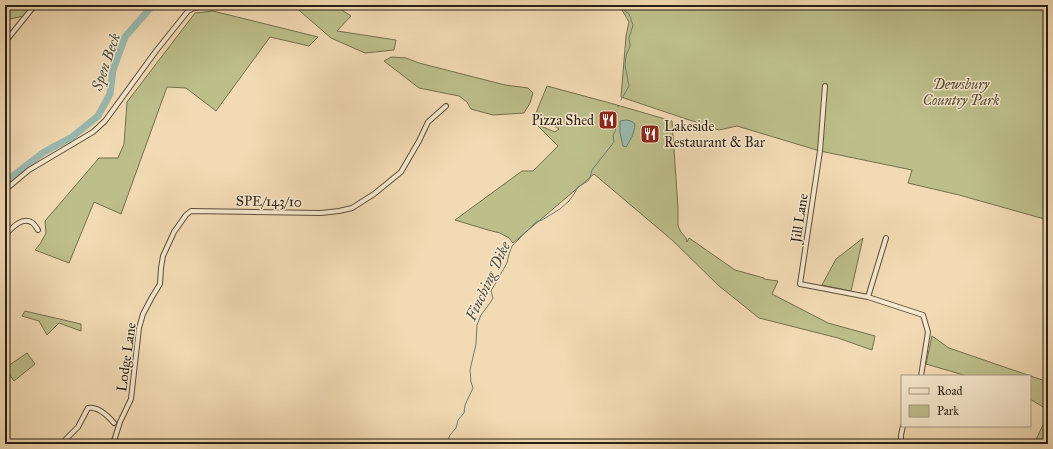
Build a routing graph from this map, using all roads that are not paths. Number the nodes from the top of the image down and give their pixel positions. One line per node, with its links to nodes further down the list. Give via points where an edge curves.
1 (35, 5): 3 (street)
2 (208, 6): 6 (street, via 188,11 105,122 93,132 29,170)
3 (5, 42)
4 (825, 86): 11 (street, Jill Lane, via 820,151 800,284)
5 (446, 106): 7 (street, SPE/143/10, via 428,122 401,172 374,194 347,210 321,213)
6 (5, 190)
7 (191, 211): 19 (street, Lodge Lane, via 174,232 163,256 160,284 143,314 139,328 131,399)
8 (38, 230): 9 (street, via 31,222 24,221)
9 (5, 235)
10 (886, 238): 11 (street)
11 (868, 298): 12 (street, Jill Lane, via 923,315 928,332)
12 (921, 375)
13 (114, 423): 18 (street, via 106,414 94,407 88,408 78,427)
14 (904, 427): 16 (street)
15 (5, 442): 17 (street)
16 (900, 443)
17 (8, 444)
18 (62, 444)
19 (113, 444)

